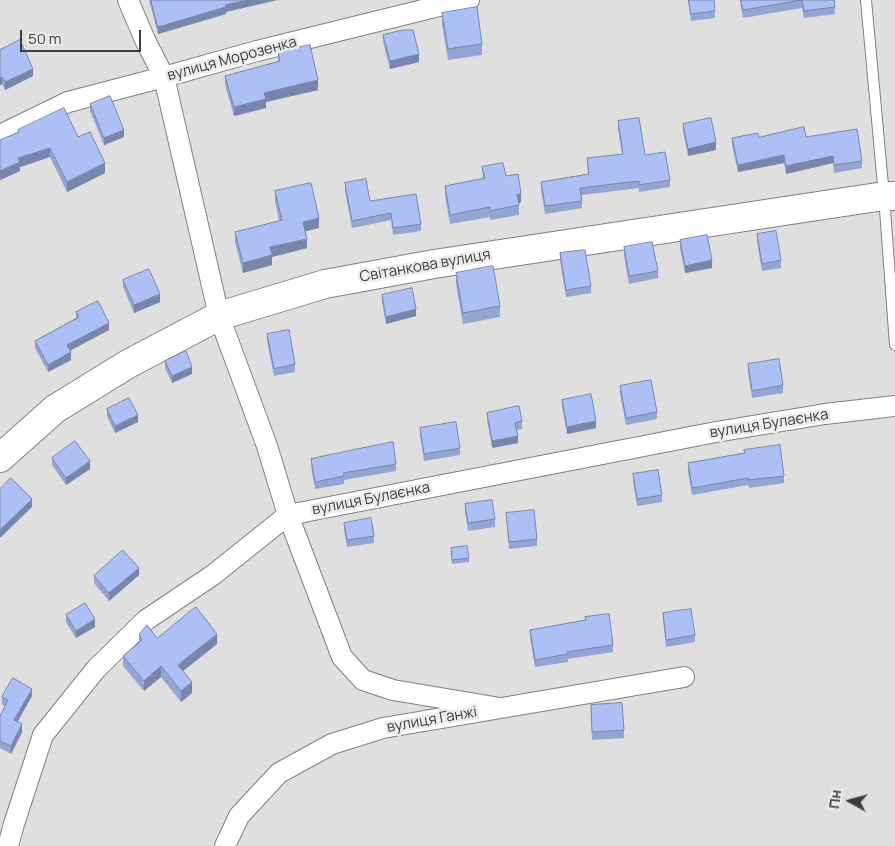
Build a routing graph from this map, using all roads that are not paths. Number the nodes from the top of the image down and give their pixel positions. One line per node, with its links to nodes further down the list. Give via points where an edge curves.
1 (128, 0): 4 (street)
2 (469, 0): 4 (street, вулиця Морозенка, via 257,50)
3 (866, 0): 6 (lane)
4 (164, 77): 5 (street, вулиця Морозенка, via 68,102); 7 (street)
5 (0, 135)
6 (889, 196): 7 (street, Світанкова вулиця, via 434,264 325,284); 8 (lane)
7 (219, 316): 10 (street, Світанкова вулиця, via 128,364 55,409); 11 (street, via 267,446)
8 (895, 345)
9 (895, 406): 11 (street, вулиця Булаєнка, via 716,432)
10 (0, 458)
11 (288, 515): 13 (street, via 342,657 363,680 394,690); 14 (street, вулиця Булаєнка, via 213,575 146,620 96,669 43,735)
12 (684, 677): 13 (street, вулиця Ганжі)
13 (500, 708): 15 (street, вулиця Ганжі, via 383,728 332,744 280,773 239,816)
14 (8, 846)
15 (225, 846)

